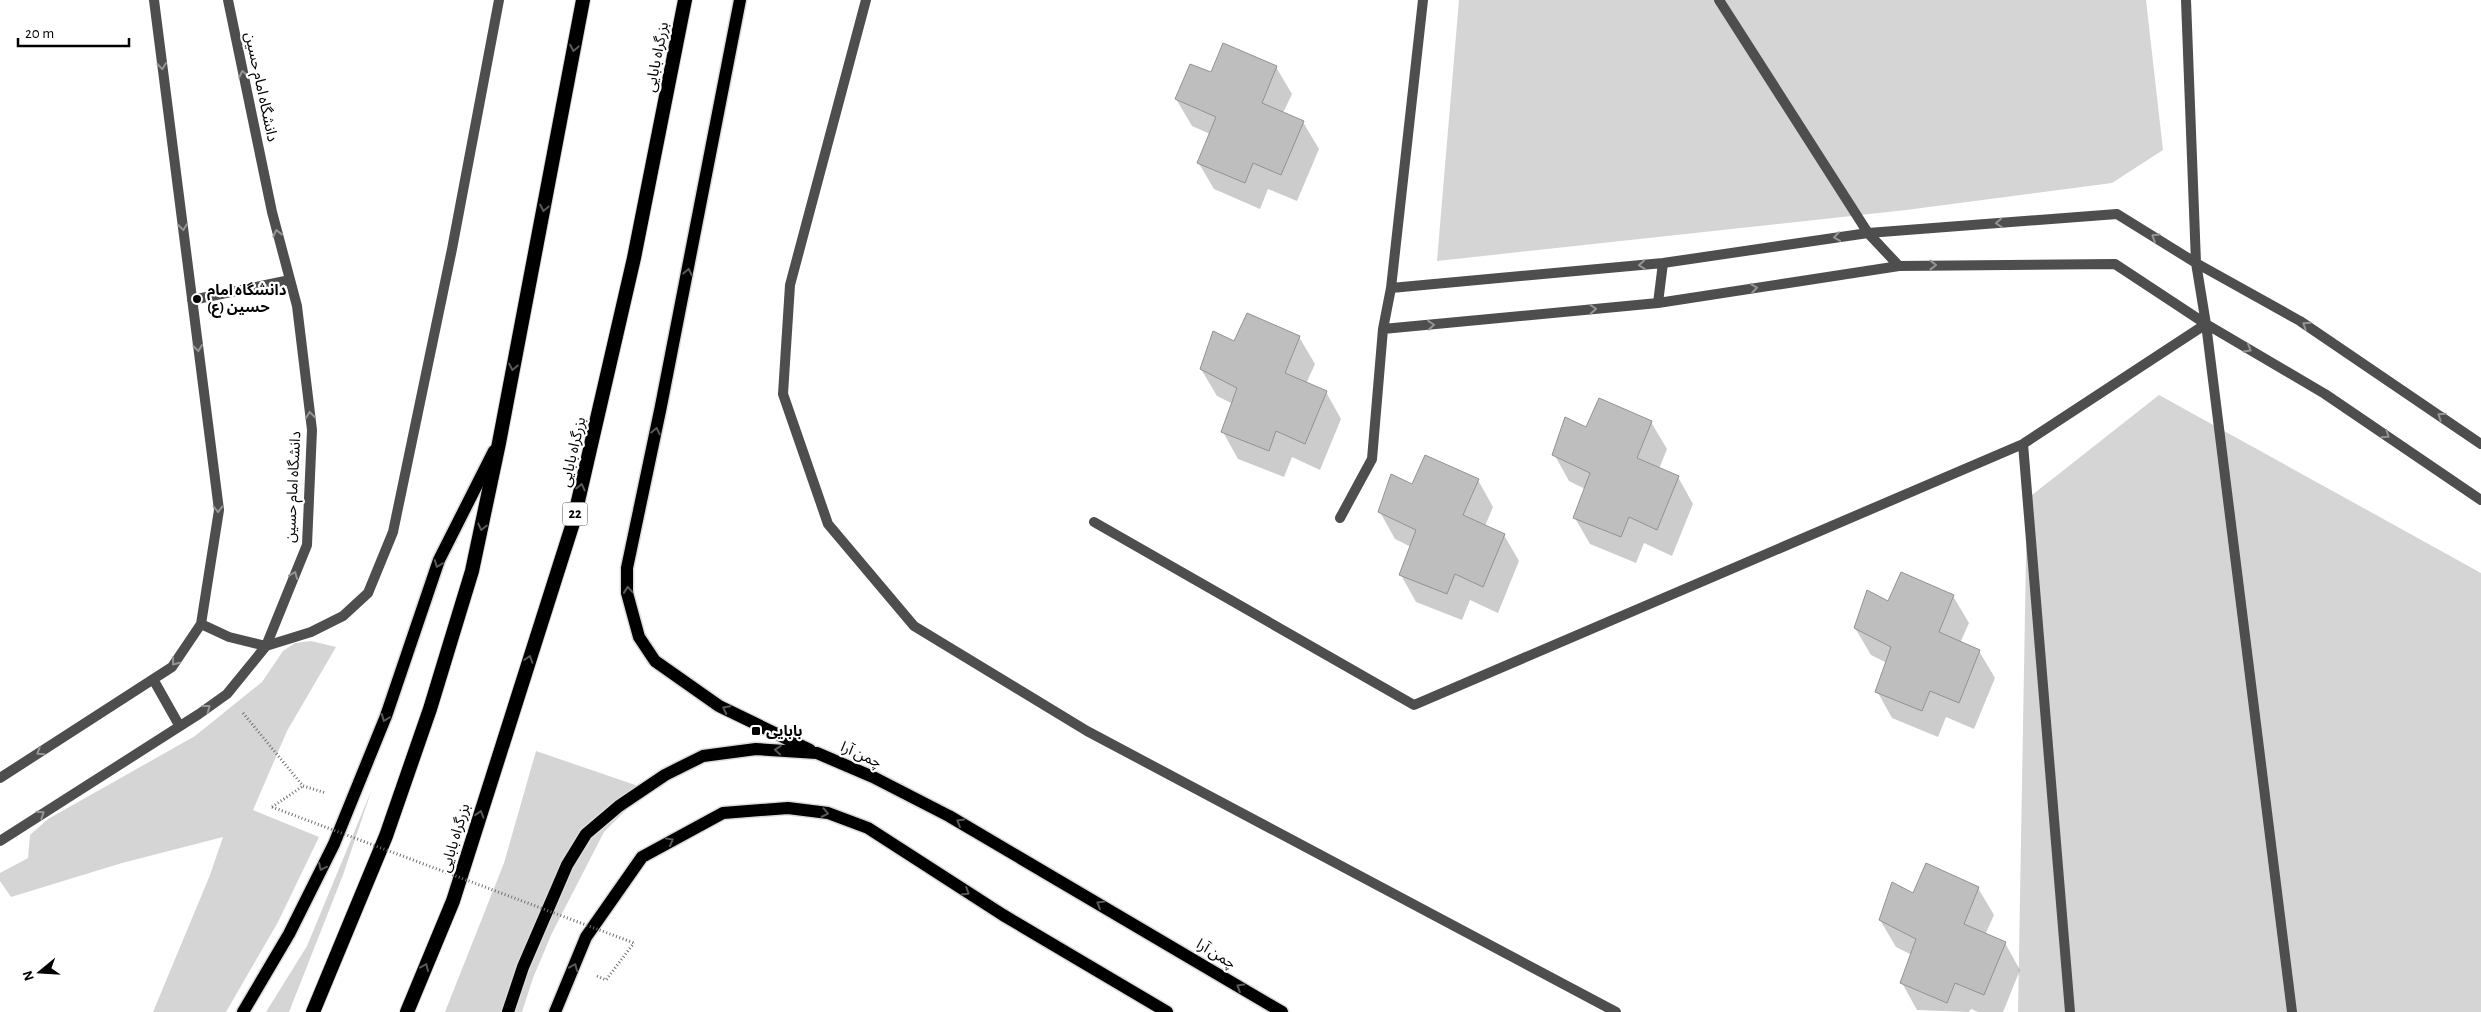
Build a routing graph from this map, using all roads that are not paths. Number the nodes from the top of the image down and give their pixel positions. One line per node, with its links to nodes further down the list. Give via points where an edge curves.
1 (154, 0): 17 (street, one-way to 17)
2 (228, 0): 15 (street, دانشگاه امام حسین, one-way to 2, via 272,212)
3 (499, 0): 28 (street, via 452,249 392,532 368,593 343,616 311,632)
4 (583, 0): 21 (highway, one-way to 21)
5 (685, 0): 36 (highway, بزرگراه بابایی / 22, one-way to 5, via 453,901 573,523 634,258)
6 (740, 0): 31 (main road, one-way to 6, via 719,706 655,662 639,637 627,593 627,568 662,406)
7 (866, 0): 41 (street, via 790,295 783,394 828,524 914,626 1087,731)
8 (1423, 0): 16 (street)
9 (1719, 0): 11 (street)
10 (2186, 0): 13 (street)
11 (1868, 233): 12 (street, one-way to 12); 13 (street, one-way to 11, via 2117,214); 14 (street)
12 (1663, 263): 16 (street, one-way to 16); 18 (street)
13 (2196, 263): 19 (street); 23 (street, one-way to 13, via 2300,321)
14 (1899, 266): 18 (street, one-way to 14); 19 (street, one-way to 19, via 2115,264)
15 (290, 280): 17 (street); 28 (street, دانشگاه امام حسین, one-way to 15, via 307,545 312,430 297,306)
16 (1391, 288): 20 (street)
17 (192, 300): 27 (street, one-way to 27, via 219,510)
18 (1658, 303): 20 (street, one-way to 18)
19 (2206, 324): 22 (street); 24 (street, one-way to 24, via 2325,394); 43 (street)
20 (1383, 329): 25 (street, via 1372,460)
21 (499, 442): 34 (main road, one-way to 34, via 439,560 386,716 334,844 289,934); 35 (highway, one-way to 35, via 472,571 430,710 386,836)
22 (2023, 444): 26 (street, via 1414,705); 42 (street)
23 (2481, 444)
24 (2481, 500)
25 (1340, 518)
26 (1094, 522)
27 (201, 624): 28 (street, via 230,637); 29 (street, one-way to 29, via 172,667)
28 (266, 646): 30 (street, دانشگاه امام حسین, one-way to 28, via 227,694)
29 (153, 679): 30 (street); 32 (street, one-way to 32)
30 (179, 725): 33 (street, دانشگاه امام حسین, one-way to 30)
31 (817, 753): 37 (main road, چمن آرا, one-way to 37, via 756,749 704,756 665,775 619,806 586,834 567,865 523,967); 40 (main road, چمن آرا, one-way to 31, via 949,816)
32 (0, 778)
33 (0, 841)
34 (243, 1012)
35 (313, 1012)
36 (407, 1012)
37 (508, 1012)
38 (555, 1012): 39 (main road, one-way to 39, via 586,937 642,857 722,813 788,808 828,813 868,828 1003,915)
39 (1167, 1012)
40 (1282, 1012)
41 (1616, 1012)
42 (2070, 1012)
43 (2292, 1012)

